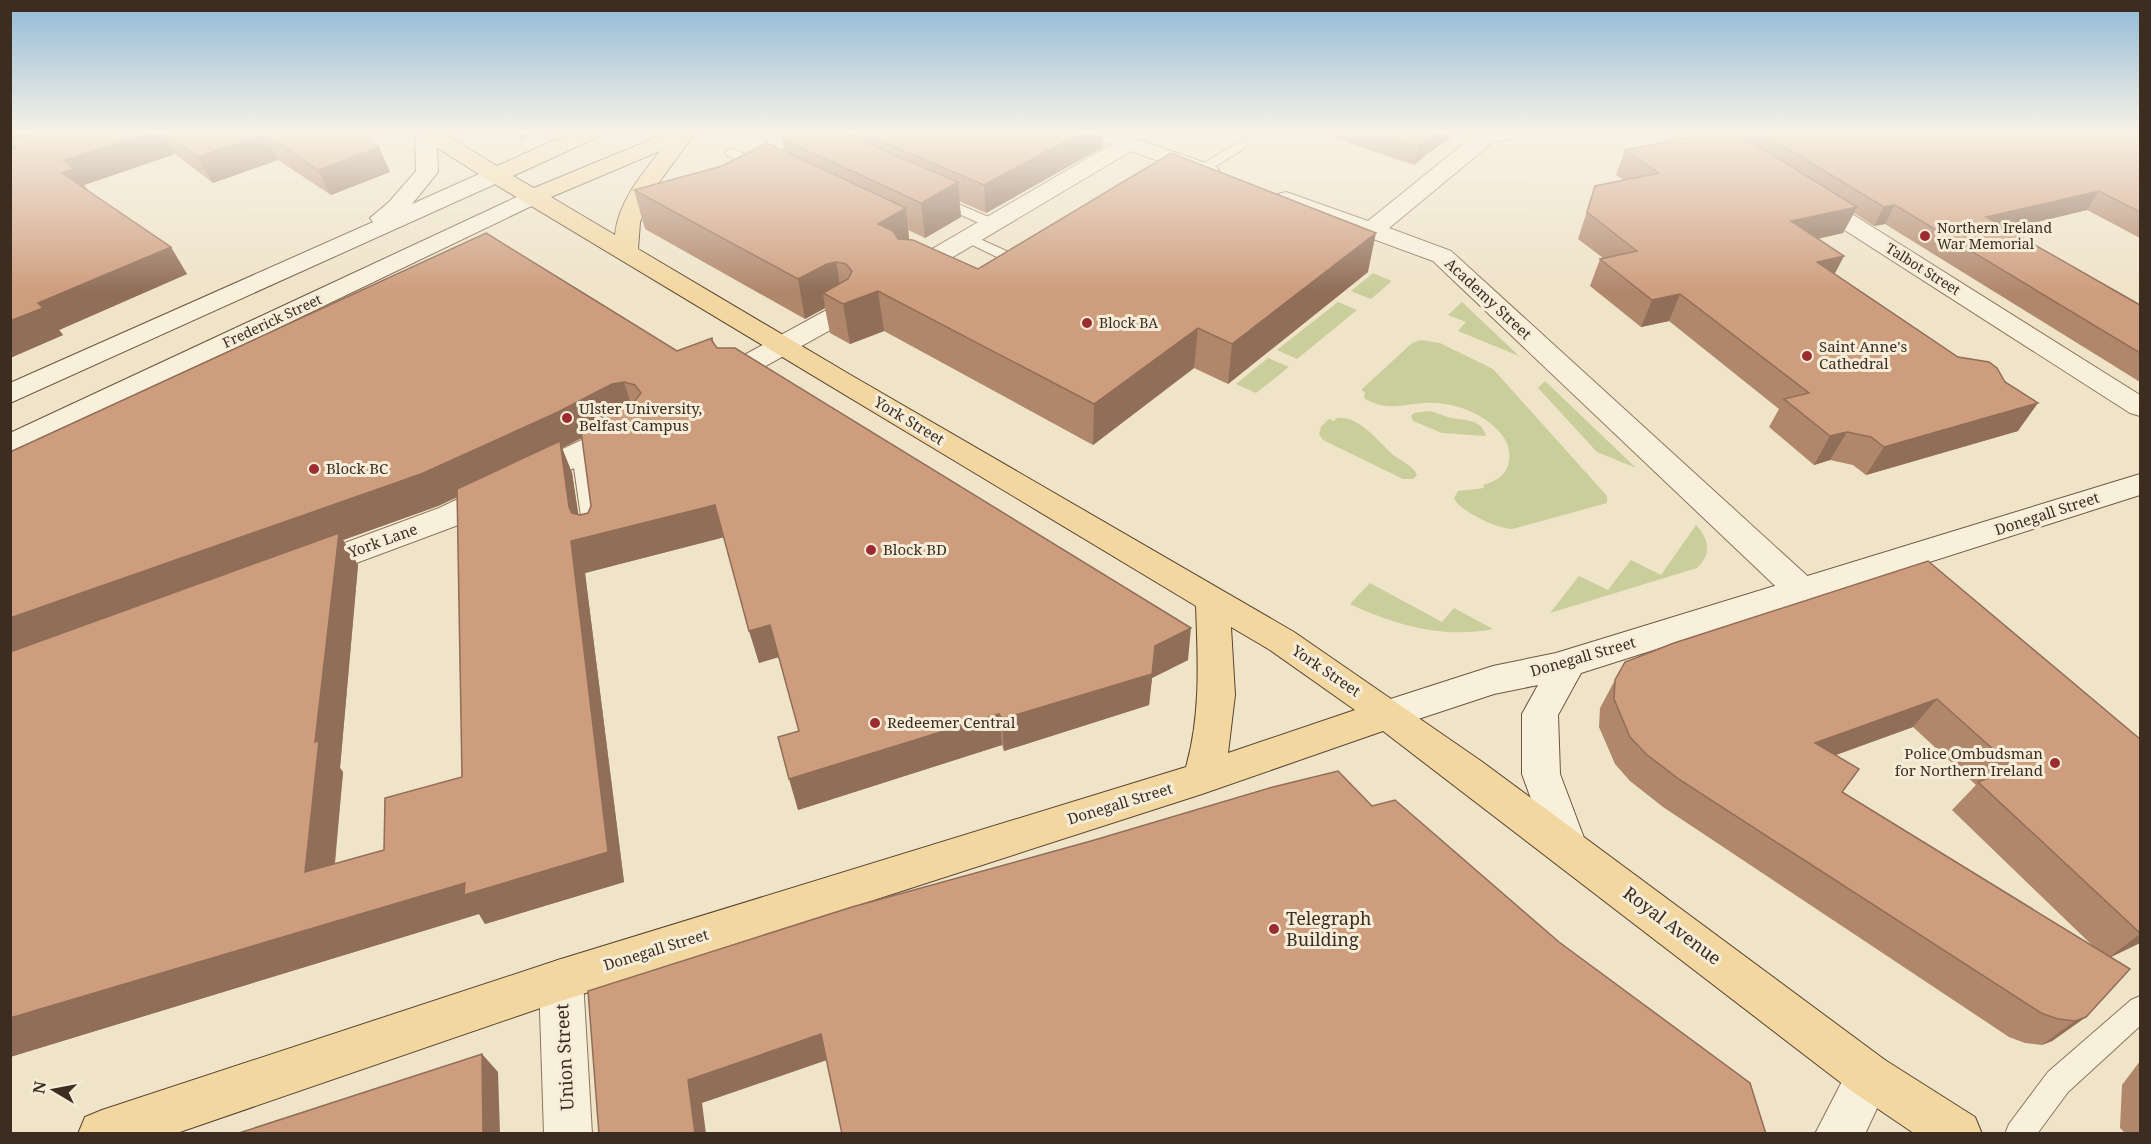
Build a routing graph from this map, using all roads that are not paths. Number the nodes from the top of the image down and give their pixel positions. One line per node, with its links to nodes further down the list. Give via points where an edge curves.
1 (416, 185): 15 (street, via 397,207)
2 (473, 185): 15 (street)
3 (515, 185): 11 (main road, York Street)
4 (559, 185): 11 (main road)
5 (646, 185): 16 (main road, via 628,222)
6 (1058, 185): 12 (street)
7 (1427, 185): 13 (street)
8 (1794, 188): 23 (street, Talbot Street)
9 (918, 190): 12 (lane)
10 (1265, 192): 13 (street, Academy Street)
11 (534, 196): 16 (main road, York Street); 25 (street, Frederick Street)
12 (993, 224): 14 (street)
13 (1372, 230): 30 (street, Academy Street, via 1442,256)
14 (969, 238): 17 (lane); 18 (street, via 935,252)
15 (351, 240): 22 (street)
16 (626, 252): 20 (main road, York Street)
17 (1008, 257)
18 (912, 271)
19 (843, 312): 20 (street)
20 (784, 346): 21 (street); 31 (main road, York Street)
21 (736, 371)
22 (10, 394)
23 (2140, 407)
24 (634, 426): 26 (street, York Lane)
25 (10, 445)
26 (581, 453): 28 (lane); 29 (street, York Lane, via 450,516)
27 (2140, 484): 30 (street, Donegall Street)
28 (593, 538)
29 (283, 578)
30 (1802, 591): 32 (street, Donegall Street)
31 (1213, 602): 33 (main road, York Street, via 1282,641); 34 (main road, via 1217,695)
32 (1569, 663): 33 (street, Donegall Street, via 1493,680); 35 (street, via 1540,714 1541,774)
33 (1388, 714): 34 (main road, Donegall Street); 35 (main road, Royal Avenue)
34 (1202, 778): 36 (main road, Donegall Street)
35 (1567, 846): 38 (main road, Royal Avenue)
36 (561, 980): 39 (main road, Donegall Street); 40 (street, Union Street)
37 (2140, 1009): 43 (lane, via 2058,1082)
38 (1869, 1076): 41 (street); 42 (main road, Royal Avenue)
39 (102, 1134)
40 (568, 1134)
41 (1839, 1134)
42 (1958, 1134)
43 (2019, 1134)

